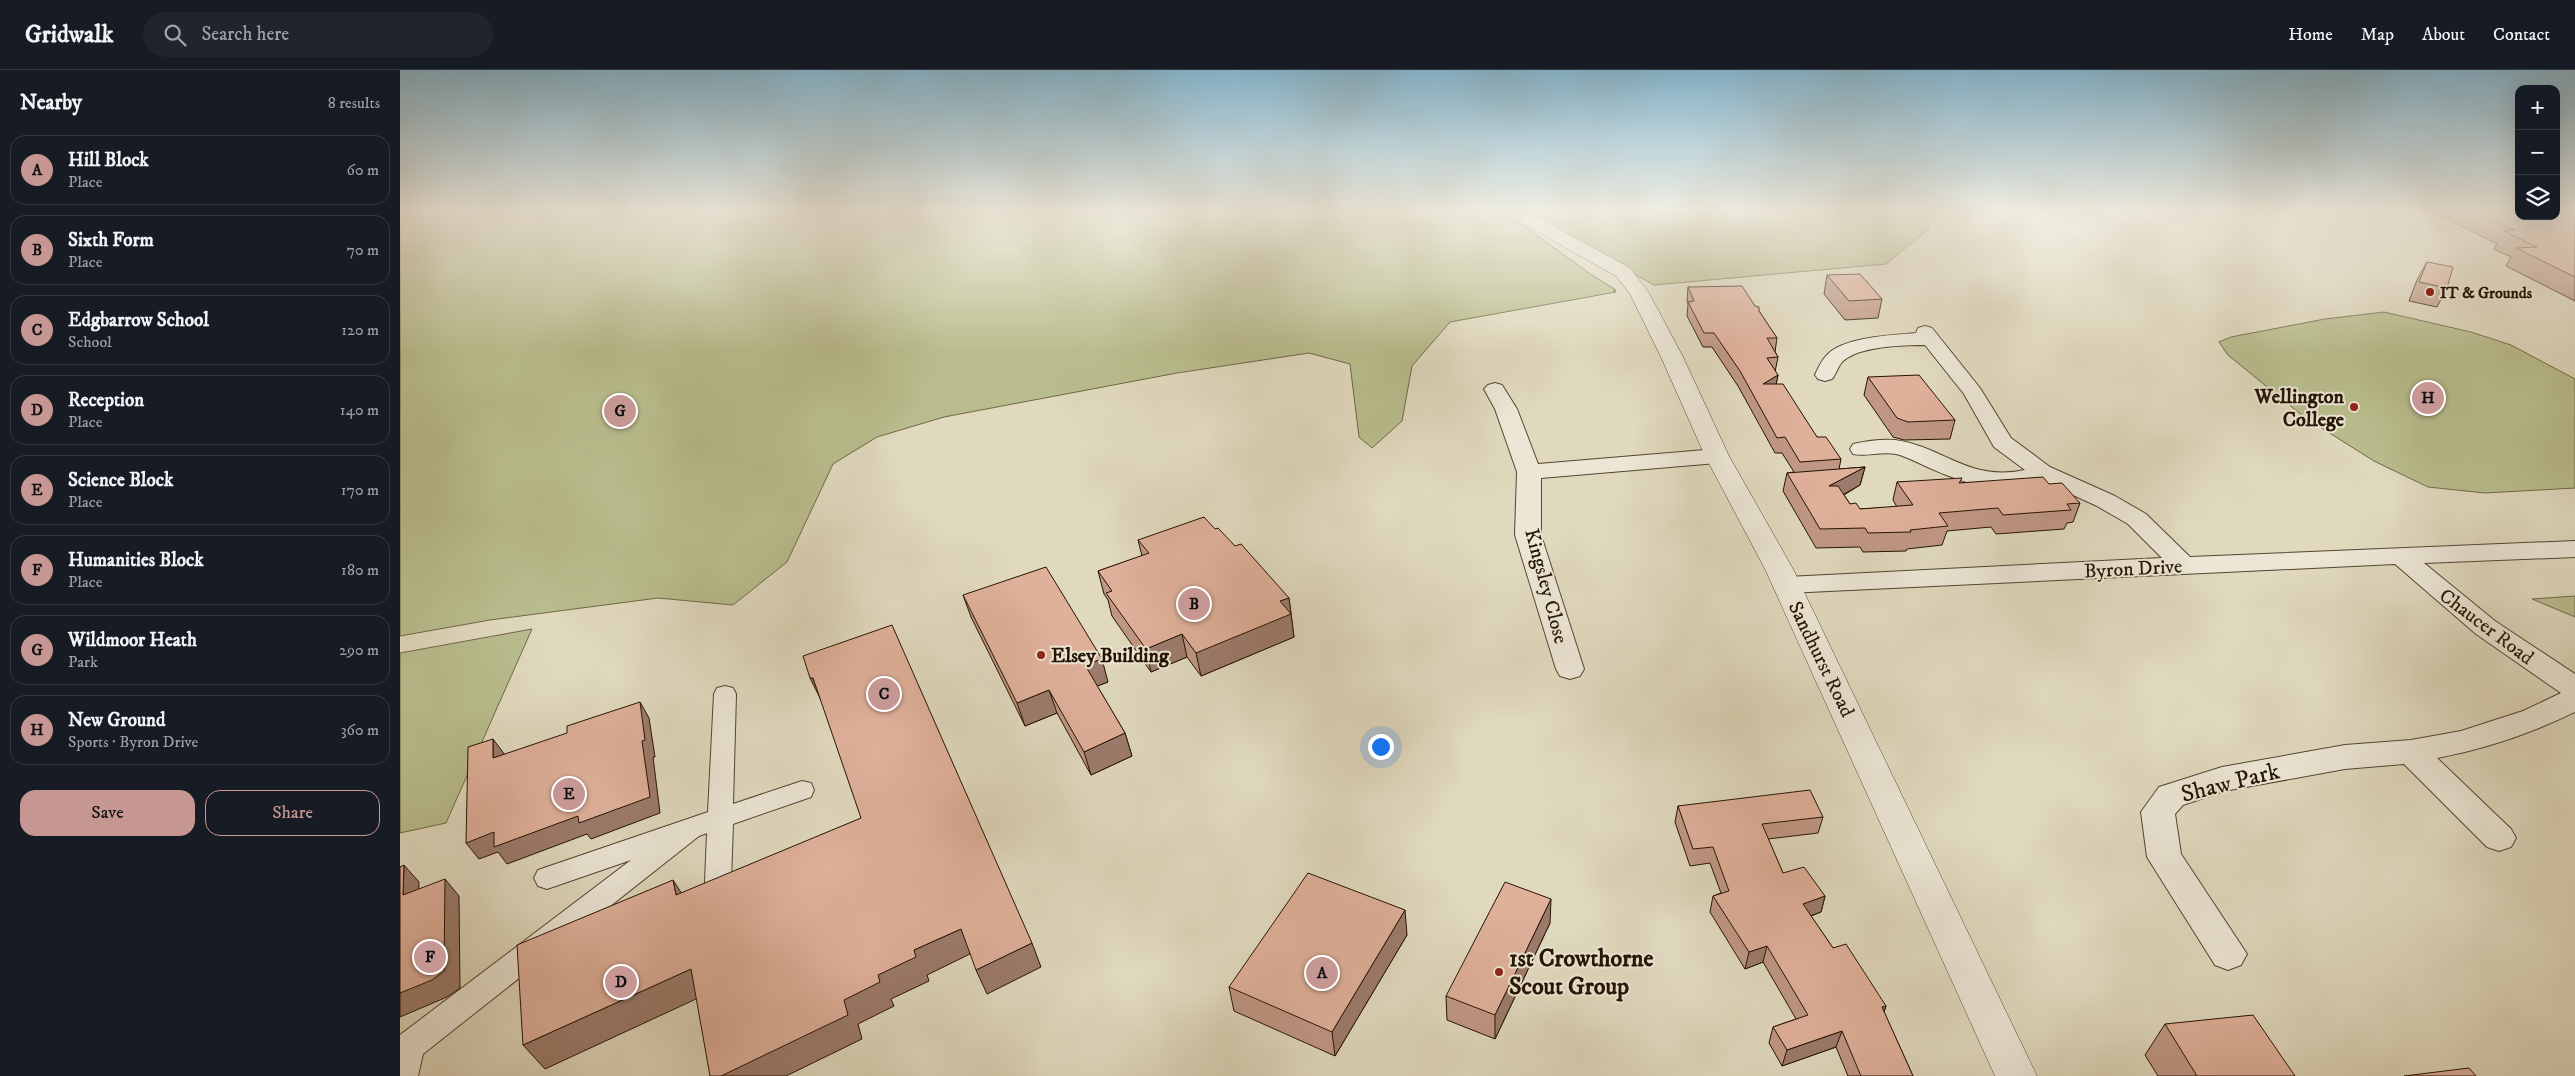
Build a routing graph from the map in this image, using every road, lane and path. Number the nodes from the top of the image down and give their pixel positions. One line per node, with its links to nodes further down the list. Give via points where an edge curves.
1 (1598, 258): 5 (street, Sandhurst Road, via 1623,272 1638,293)
2 (1825, 375): 7 (street, via 1834,358 1850,351 1896,339 1928,335 1973,392 2002,442)
3 (1495, 389): 6 (street, Kingsley Close, via 1506,409)
4 (1861, 449): 7 (street, via 1898,448 1977,479 2010,482)
5 (1717, 456): 6 (street); 11 (street, Sandhurst Road)
6 (1529, 472): 12 (street, Kingsley Close, via 1528,534)
7 (2042, 472): 10 (street, via 2106,501 2137,520)
8 (2575, 550): 9 (street, Byron Drive)
9 (2403, 558): 10 (street, Byron Drive); 13 (street, Chaucer Road, via 2502,641)
10 (2183, 566): 11 (street, Byron Drive)
11 (1787, 585): 26 (street, Sandhurst Road)
12 (1570, 669)
13 (2575, 688)
14 (725, 694): 18 (street)
15 (2575, 699): 16 (street, Shaw Park, via 2534,718 2471,739)
16 (2411, 752): 20 (street); 23 (street, Shaw Park, via 2345,757 2231,777 2170,796 2158,812 2164,857)
17 (802, 790): 18 (street)
18 (720, 818): 19 (street); 22 (street)
19 (691, 828): 21 (street); 24 (street)
20 (2499, 838)
21 (547, 878)
22 (718, 882)
23 (2228, 954)
24 (404, 1049): 25 (street)
25 (403, 1076)
26 (2016, 1076)

